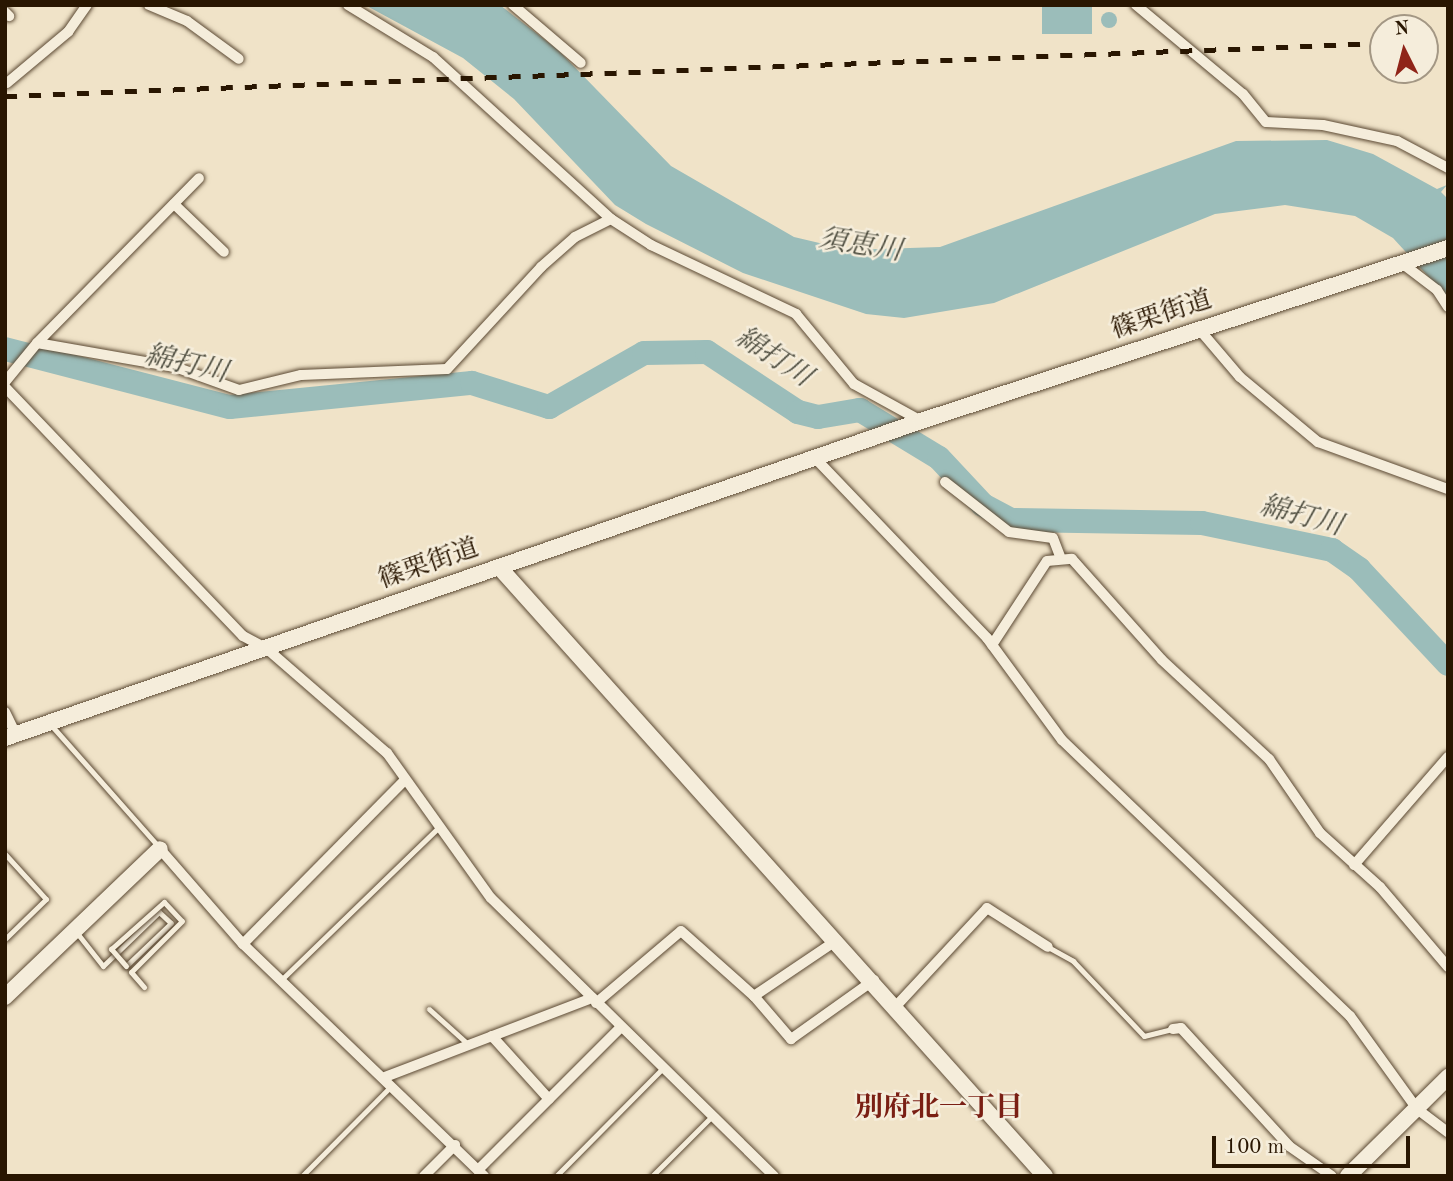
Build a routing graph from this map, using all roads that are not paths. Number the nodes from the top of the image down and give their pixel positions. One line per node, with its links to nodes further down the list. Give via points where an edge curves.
1 (87, 5): 8 (street, via 68,32)
2 (149, 5): 6 (street, via 187,21)
3 (348, 5): 12 (street, via 433,57)
4 (513, 5): 7 (street)
5 (1136, 5): 9 (street, via 1243,94 1266,122 1323,125 1397,141)
6 (239, 59)
7 (581, 63)
8 (7, 83)
9 (1448, 167)
10 (199, 178): 11 (street)
11 (174, 204): 14 (street); 18 (street)
12 (611, 219): 18 (street, via 575,237 541,267 447,369 301,374 239,390 175,367); 20 (street, via 651,245 796,314 854,384)
13 (1448, 248): 15 (main road, 篠栗街道)
14 (224, 252)
15 (1411, 261): 16 (street); 17 (main road, 篠栗街道)
16 (1448, 307)
17 (1199, 329): 20 (main road, 篠栗街道); 23 (street, via 1240,377 1310,436 1343,455)
18 (34, 347): 19 (street)
19 (5, 384): 27 (street, via 243,636)
20 (921, 421): 21 (main road, 篠栗街道)
21 (816, 459): 25 (main road, 篠栗街道); 26 (street)
22 (945, 482): 24 (street, via 1009,532 1053,538)
23 (1448, 489)
24 (1060, 556): 26 (street, via 1047,561); 36 (street, via 1072,559 1162,660 1247,736 1320,833)
25 (499, 567): 27 (main road, 篠栗街道); 39 (main road)
26 (992, 645): 59 (street, via 1062,740 1350,1016)
27 (266, 648): 29 (main road, 篠栗街道); 32 (street, via 367,733)
28 (5, 712): 30 (street)
29 (48, 723): 30 (main road, 篠栗街道); 34 (lane)
30 (11, 737)
31 (1448, 757): 36 (street)
32 (404, 780): 33 (street); 40 (street)
33 (438, 828): 43 (lane); 48 (street, via 491,898)
34 (160, 849): 37 (main road); 40 (street)
35 (5, 854): 38 (lane, via 46,898)
36 (1354, 865): 42 (street)
37 (75, 930): 45 (lane, bridge, via 103,966 159,912 171,923 126,965 111,949 164,902 183,920 131,972); 47 (main road)
38 (5, 939)
39 (837, 940): 44 (main road); 46 (street)
40 (243, 944): 43 (street)
41 (1048, 947): 49 (street, via 987,908); 52 (lane, via 1073,961 1144,1035)
42 (1448, 967)
43 (281, 980): 57 (street)
44 (874, 980): 46 (street, via 791,1039); 49 (main road)
45 (145, 987)
46 (754, 996): 48 (street, via 681,931)
47 (5, 997)
48 (594, 1001): 51 (street); 53 (street)
49 (897, 1005): 64 (main road)
50 (429, 1009): 54 (lane)
51 (620, 1028): 55 (street); 58 (street)
52 (1173, 1029): 70 (street, via 1181,1028 1289,1146)
53 (492, 1036): 54 (street); 58 (street)
54 (469, 1045): 57 (street)
55 (664, 1067): 60 (street); 67 (lane)
56 (1448, 1077): 59 (main road)
57 (388, 1081): 62 (street); 65 (lane)
58 (549, 1099): 63 (street)
59 (1417, 1109): 61 (street); 71 (main road)
60 (714, 1115): 68 (lane); 69 (street)
61 (1448, 1132)
62 (455, 1145): 63 (street); 66 (street)
63 (481, 1173)
64 (1041, 1174)
65 (302, 1176)
66 (424, 1176)
67 (556, 1176)
68 (652, 1176)
69 (774, 1176)
70 (1332, 1176)
71 (1348, 1176)

